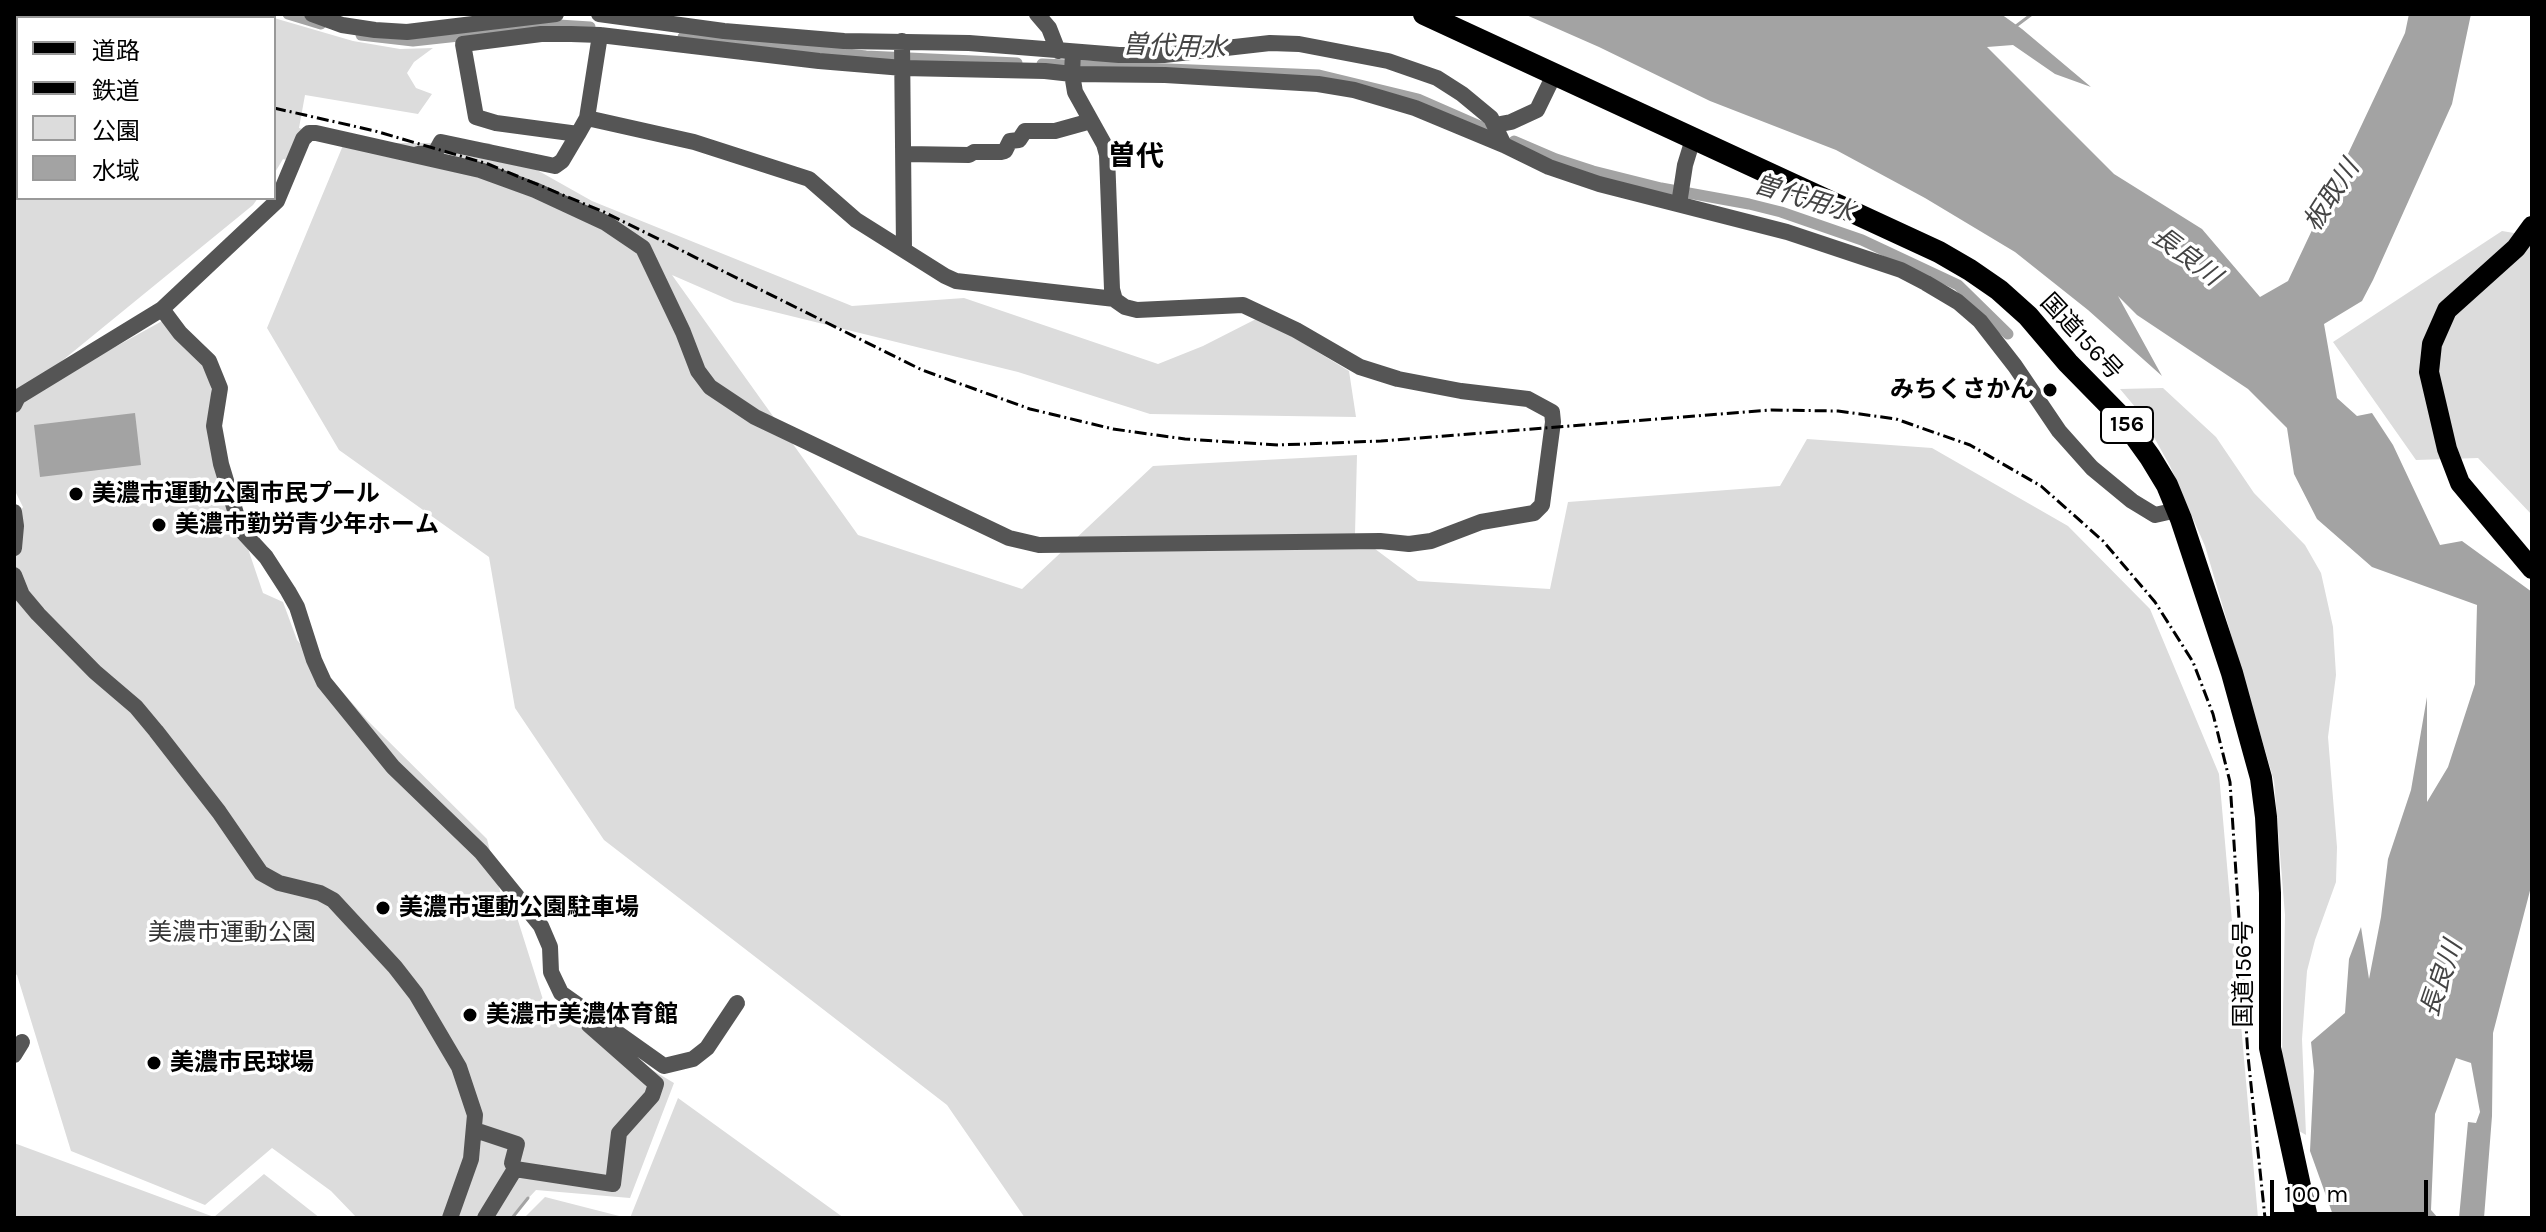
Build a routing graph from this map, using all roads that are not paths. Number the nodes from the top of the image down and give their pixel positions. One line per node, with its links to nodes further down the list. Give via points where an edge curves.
1 (312, 14): 2 (street, via 342,25 407,32)
2 (556, 14)
3 (599, 14): 7 (street)
4 (1037, 14): 11 (street)
5 (1424, 14): 13 (highway, 国道156号 / 156)
6 (679, 19): 7 (street); 9 (street)
7 (635, 30): 8 (street); 9 (street)
8 (600, 35): 14 (street); 16 (street, via 541,34 463,44 476,117)
9 (761, 45): 10 (street); 10 (street, via 844,41)
10 (903, 56): 11 (street, via 1045,71); 11 (street, via 969,43); 19 (street)
11 (1069, 61): 12 (street); 15 (street, via 1075,92)
12 (1166, 65): 17 (street, via 1354,90); 17 (street, via 1270,43 1360,54 1437,78 1481,108)
13 (1554, 75): 17 (street, via 1537,110 1511,122); 18 (highway, 国道156号 / 156)
14 (587, 118): 16 (street); 23 (street, via 694,142 809,179 856,220)
15 (1091, 121): 19 (street, via 1055,131 1025,131 1001,152); 24 (street, via 1107,155)
16 (578, 134): 20 (street, via 555,166 441,142 435,153)
17 (1499, 135): 21 (street, via 1549,167 1599,184)
18 (1693, 139): 21 (street); 27 (highway, 国道156号 / 156, via 1939,252 1999,290 2122,418 2150,457)
19 (905, 154): 23 (street)
20 (411, 155): 24 (street, via 480,170 606,223 643,248 710,387 755,417 1009,538 1039,545 1409,544 1499,518 1527,516 1542,505 1552,412 1528,399 1398,379 1360,367 1243,305 1137,310); 25 (street, via 309,133 277,201)
21 (1680, 195): 27 (street, via 1901,270 1958,302 1997,341 2059,431 2092,468 2155,515)
22 (2532, 226): 30 (main road, via 2516,248 2447,310 2432,344 2429,372 2460,483)
23 (904, 249): 24 (street, via 945,276 969,284)
24 (1115, 299)
25 (162, 309): 26 (street, via 18,397); 33 (street, via 209,361 220,388 214,426 218,451 241,530 266,557 292,599 324,682 393,767 481,852 541,926 555,985)
26 (14, 405)
27 (2177, 510): 38 (highway, 国道156号 / 156, via 2261,778 2270,893 2270,1048)
28 (14, 512): 29 (street)
29 (14, 548)
30 (2532, 569)
31 (14, 575): 34 (street, via 38,614 156,731 261,873 333,900 395,967 459,1067)
32 (737, 1003): 33 (street, via 707,1048 693,1059 664,1066)
33 (576, 1004): 35 (street, via 571,1014 656,1084 652,1096 619,1133 613,1184)
34 (475, 1130): 35 (street, via 517,1144); 36 (street, via 471,1159)
35 (515, 1169): 37 (street)
36 (450, 1218)
37 (485, 1218)
38 (2307, 1218)

